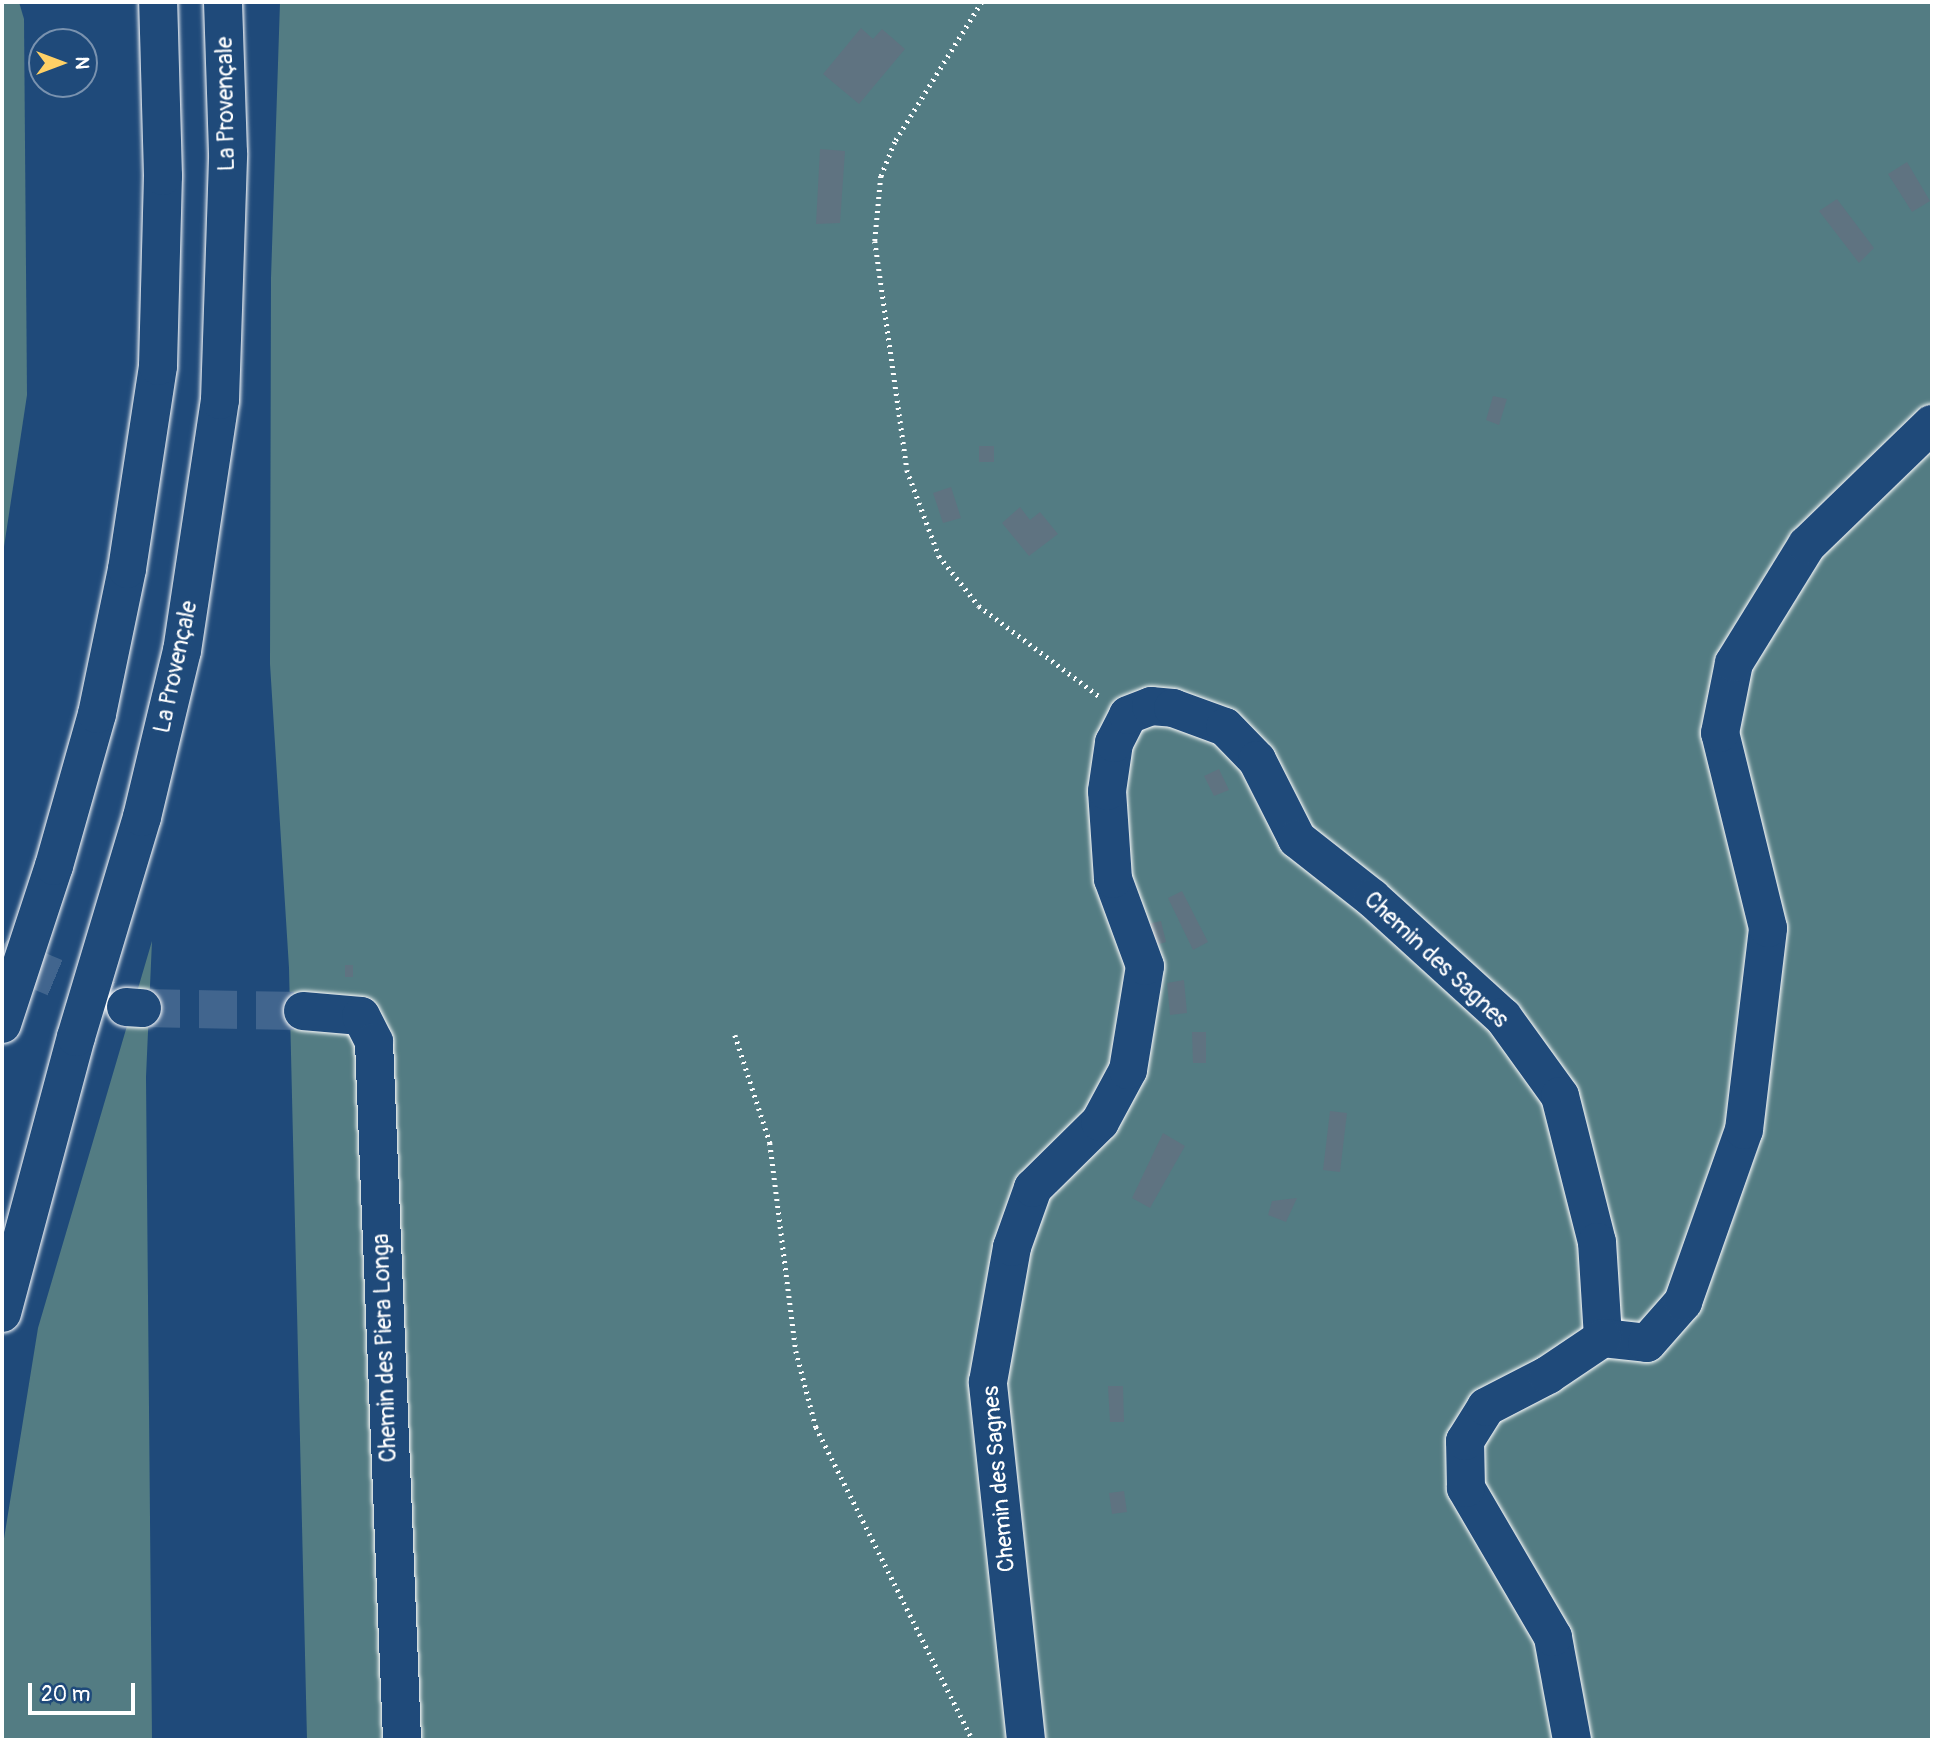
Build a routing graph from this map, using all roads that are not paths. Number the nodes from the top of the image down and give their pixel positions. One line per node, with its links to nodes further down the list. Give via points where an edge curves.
1 (158, 2): 5 (main road, via 163,176 158,366 129,556 97,714)
2 (223, 2): 6 (main road, La Provençale, via 228,153 220,400 182,651 142,817 76,1037)
3 (1932, 425): 7 (main road, via 1807,545 1734,663 1720,733 1768,928 1744,1130 1683,1302 1647,1343)
4 (303, 1011): 8 (main road, Chemin des Piera Longa, via 361,1016 374,1042)
5 (2, 1024)
6 (2, 1313)
7 (1603, 1338): 9 (main road, Chemin des Sagnes, via 1597,1242 1560,1096 1503,1017 1372,898 1297,839 1256,760 1225,727 1173,708 1151,706 1128,715 1114,743 1107,791 1113,879 1145,966 1128,1070 1100,1122 1033,1188 1012,1247 988,1382); 10 (main road, via 1548,1375 1486,1406 1465,1441 1466,1488 1553,1637)
8 (402, 1740)
9 (1026, 1740)
10 (1572, 1740)

